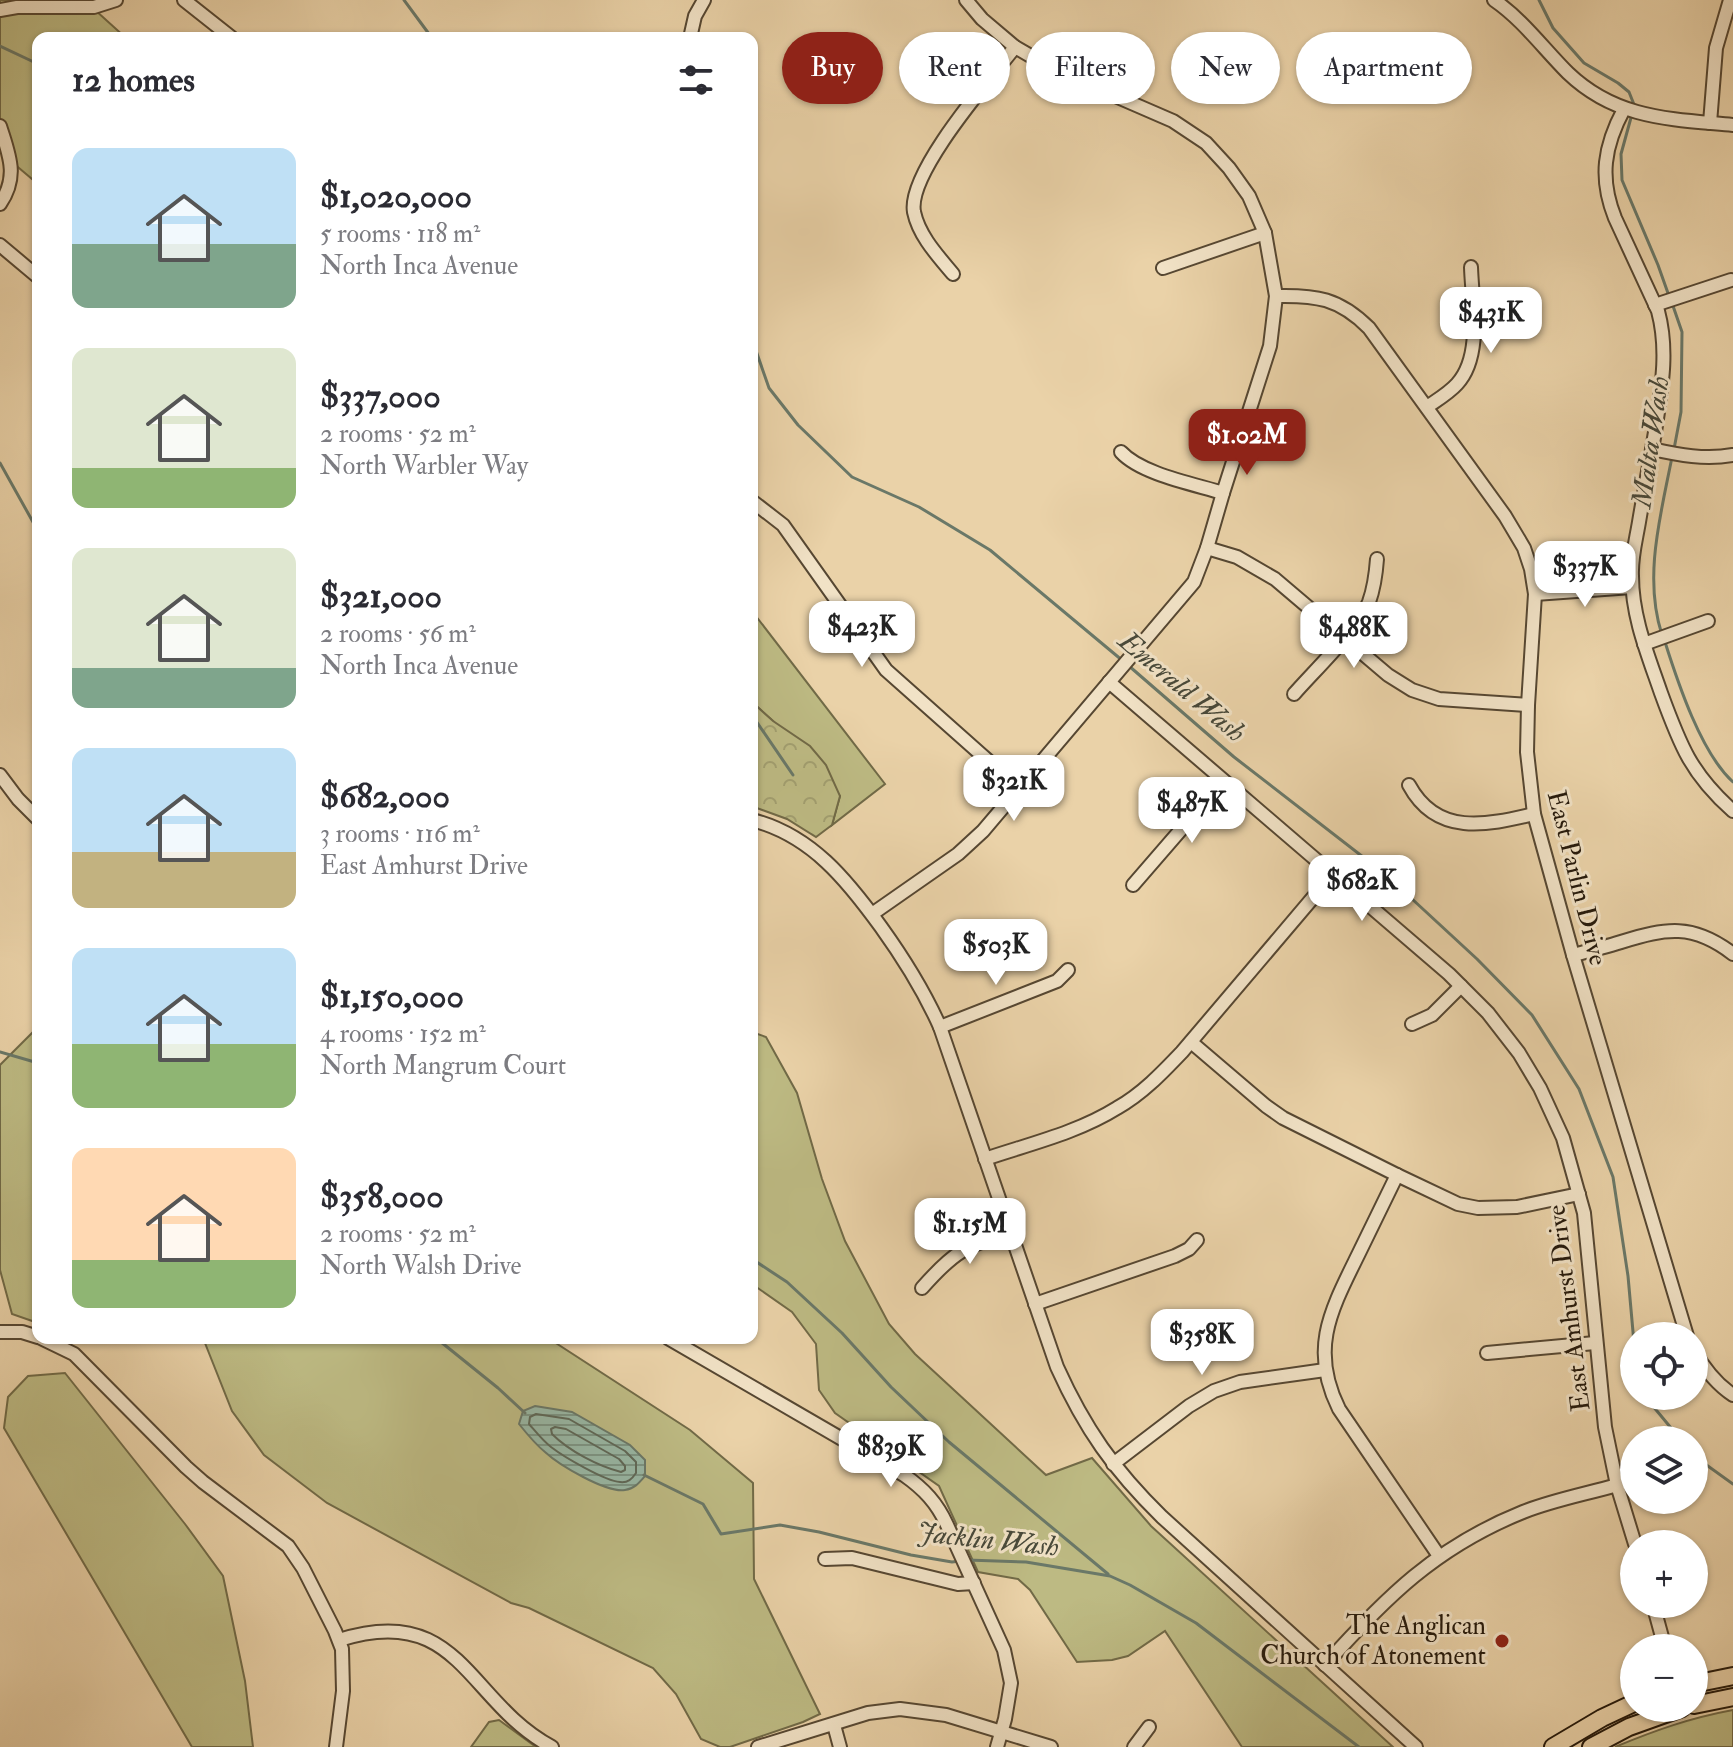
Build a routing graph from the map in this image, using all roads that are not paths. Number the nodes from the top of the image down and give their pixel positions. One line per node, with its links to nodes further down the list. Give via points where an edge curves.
1 (116, 0): 7 (street, via 94,7)
2 (184, 0): 8 (street)
3 (704, 0): 9 (street)
4 (966, 0): 10 (street)
5 (1494, 0): 11 (street, via 1585,89)
6 (1730, 0): 12 (street, via 1716,48)
7 (0, 10)
8 (224, 32)
9 (691, 32)
10 (1015, 47): 16 (street, via 1173,121 1206,143 1249,196); 21 (street, via 970,103 915,192 917,223)
11 (1624, 109): 12 (street); 24 (street, via 1612,131 1606,186 1609,204)
12 (1710, 123): 13 (street)
13 (1733, 125)
14 (0, 126): 15 (street, via 11,164)
15 (0, 204)
16 (1265, 233): 19 (street); 23 (street)
17 (0, 245): 20 (street)
18 (1471, 267): 25 (street, via 1471,360 1457,384)
19 (1163, 268)
20 (32, 272)
21 (953, 274)
22 (1731, 280): 24 (street)
23 (1276, 296): 25 (street, East Parlin Drive, via 1309,296 1358,316); 29 (street, via 1270,346)
24 (1655, 305): 26 (street, via 1664,358)
25 (1427, 407): 34 (street, East Parlin Drive, via 1524,548)
26 (1652, 449): 28 (street, via 1697,457); 33 (street)
27 (1121, 452): 29 (street, via 1148,470)
28 (1733, 455)
29 (1223, 493): 31 (street)
30 (758, 506): 44 (street, via 783,525 886,670)
31 (1207, 548): 36 (street, via 1259,568); 38 (street, via 1194,582)
32 (1377, 559): 36 (street, via 1368,604)
33 (1632, 587): 34 (street); 37 (street)
34 (1535, 594): 40 (street, East Parlin Drive)
35 (1708, 621): 37 (street)
36 (1344, 637): 39 (street); 40 (street, via 1398,682 1426,695)
37 (1644, 644): 45 (street, via 1687,756 1698,776)
38 (1109, 682): 42 (street, East Amhurst Drive); 44 (street)
39 (1294, 694)
40 (1528, 705): 47 (street, East Parlin Drive)
41 (0, 775): 46 (street)
42 (1223, 781): 49 (street, East Amhurst Drive); 50 (street)
43 (1409, 785): 47 (street, via 1432,813 1454,822 1475,824)
44 (1020, 789): 51 (street, via 958,854)
45 (1733, 811)
46 (32, 813)
47 (1534, 814): 53 (street, East Parlin Drive)
48 (758, 822): 51 (street, via 823,857)
49 (1333, 874): 55 (street, East Amhurst Drive); 58 (street)
50 (1133, 885)
51 (872, 914): 57 (street, via 916,979)
52 (1733, 954): 53 (street, via 1693,933 1657,931)
53 (1573, 955): 66 (street, East Parlin Drive)
54 (1068, 970): 57 (street, via 1057,981)
55 (1461, 986): 56 (street, via 1432,1015); 61 (street, East Amhurst Drive, via 1503,1030 1540,1088 1563,1138)
56 (1412, 1024)
57 (940, 1027): 59 (street)
58 (1191, 1042): 59 (street, via 1117,1109); 60 (street, via 1283,1118)
59 (985, 1159): 62 (street)
60 (1397, 1175): 61 (street, via 1478,1208 1517,1207); 73 (street, via 1332,1309)
61 (1579, 1194): 69 (street, East Amhurst Drive)
62 (1010, 1233): 64 (street, via 963,1249); 65 (street)
63 (1197, 1240): 65 (street, via 1175,1256)
64 (922, 1288)
65 (1035, 1304): 76 (street, via 1067,1389)
66 (1683, 1322)
67 (0, 1332): 68 (street)
68 (32, 1336)
69 (1595, 1343): 72 (street); 77 (street, East Amhurst Drive)
70 (52, 1344): 82 (street, via 74,1354 194,1474 288,1546)
71 (678, 1344): 81 (street, via 919,1486 940,1510)
72 (1487, 1353)
73 (1325, 1370): 76 (street, via 1240,1382 1214,1391); 79 (street, via 1339,1409)
74 (1708, 1371): 75 (street)
75 (1733, 1395)
76 (1113, 1464): 83 (street, via 1162,1517)
77 (1617, 1485): 78 (street, East Amhurst Drive); 79 (street, via 1525,1511)
78 (1631, 1530)
79 (1439, 1556): 83 (street, via 1385,1600)
80 (825, 1559): 81 (street, via 852,1558 958,1584)
81 (974, 1583): 92 (street, via 1004,1650 1011,1683)
82 (339, 1640): 93 (street, via 343,1691); 94 (street, via 385,1630 425,1638 461,1664 525,1730)
83 (1325, 1665): 100 (street)
84 (1733, 1676): 85 (main road)
85 (1708, 1681)
86 (1733, 1697): 87 (main road)
87 (1708, 1702)
88 (1620, 1710): 101 (main road)
89 (1643, 1722): 102 (main road)
90 (834, 1725): 92 (street, via 900,1709 946,1715); 95 (street); 96 (street)
91 (1149, 1727): 99 (street)
92 (1001, 1732): 97 (street); 98 (street)
93 (336, 1747)
94 (552, 1747)
95 (758, 1747)
96 (840, 1747)
97 (997, 1747)
98 (1051, 1747)
99 (1134, 1747)
100 (1416, 1747)
101 (1553, 1747)
102 (1591, 1747)

